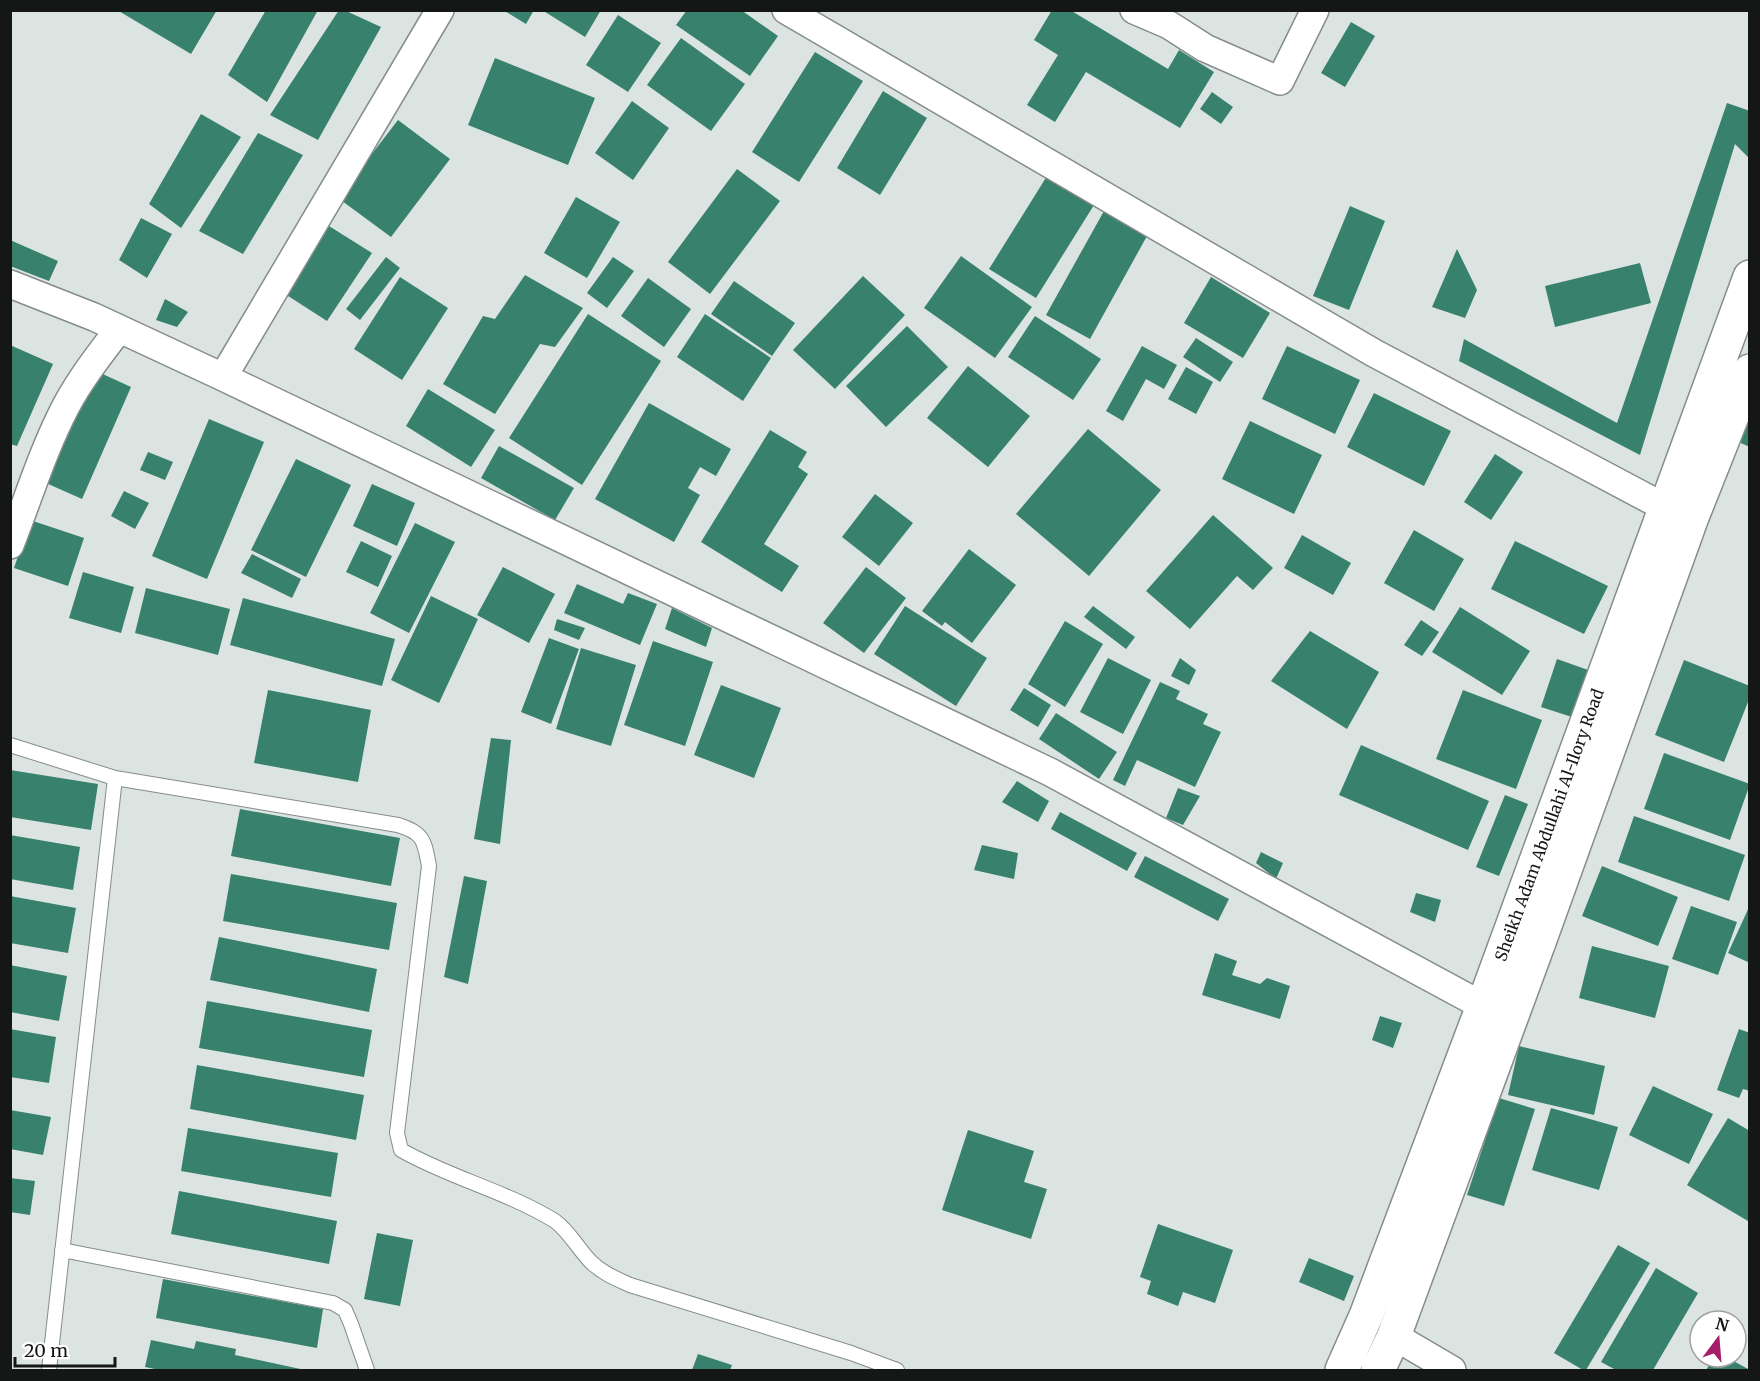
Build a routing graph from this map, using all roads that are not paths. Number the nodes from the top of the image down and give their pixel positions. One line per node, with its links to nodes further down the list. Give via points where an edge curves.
1 (440, 10): 9 (street)
2 (786, 10): 10 (street, via 1374,353)
3 (1134, 10): 4 (street, via 1280,81)
4 (1315, 10)
5 (1749, 277): 10 (street, Sheikh Adam Abdullahi Al-Ilory Road)
6 (10, 284): 7 (street)
7 (119, 329): 9 (street); 11 (street, via 66,407)
8 (1749, 371): 16 (street, Sheikh Adam Abdullahi Al-Ilory Road, via 1692,517)
9 (223, 377): 14 (street, via 1050,772)
10 (1666, 508): 14 (street, Sheikh Adam Abdullahi Al-Ilory Road)
11 (10, 545)
12 (10, 745): 13 (lane)
13 (115, 778): 15 (lane); 19 (lane, via 413,830 422,837 429,866 397,1133 401,1150 492,1189 557,1223 592,1263 609,1276)
14 (1483, 1006): 20 (street, Sheikh Adam Abdullahi Al-Ilory Road)
15 (62, 1250): 17 (lane); 18 (lane, via 333,1303 345,1310)
16 (1394, 1336): 21 (street, Sheikh Adam Abdullahi Al-Ilory Road); 22 (street)
17 (49, 1371)
18 (367, 1371)
19 (897, 1371)
20 (1342, 1371)
21 (1378, 1371)
22 (1452, 1371)

